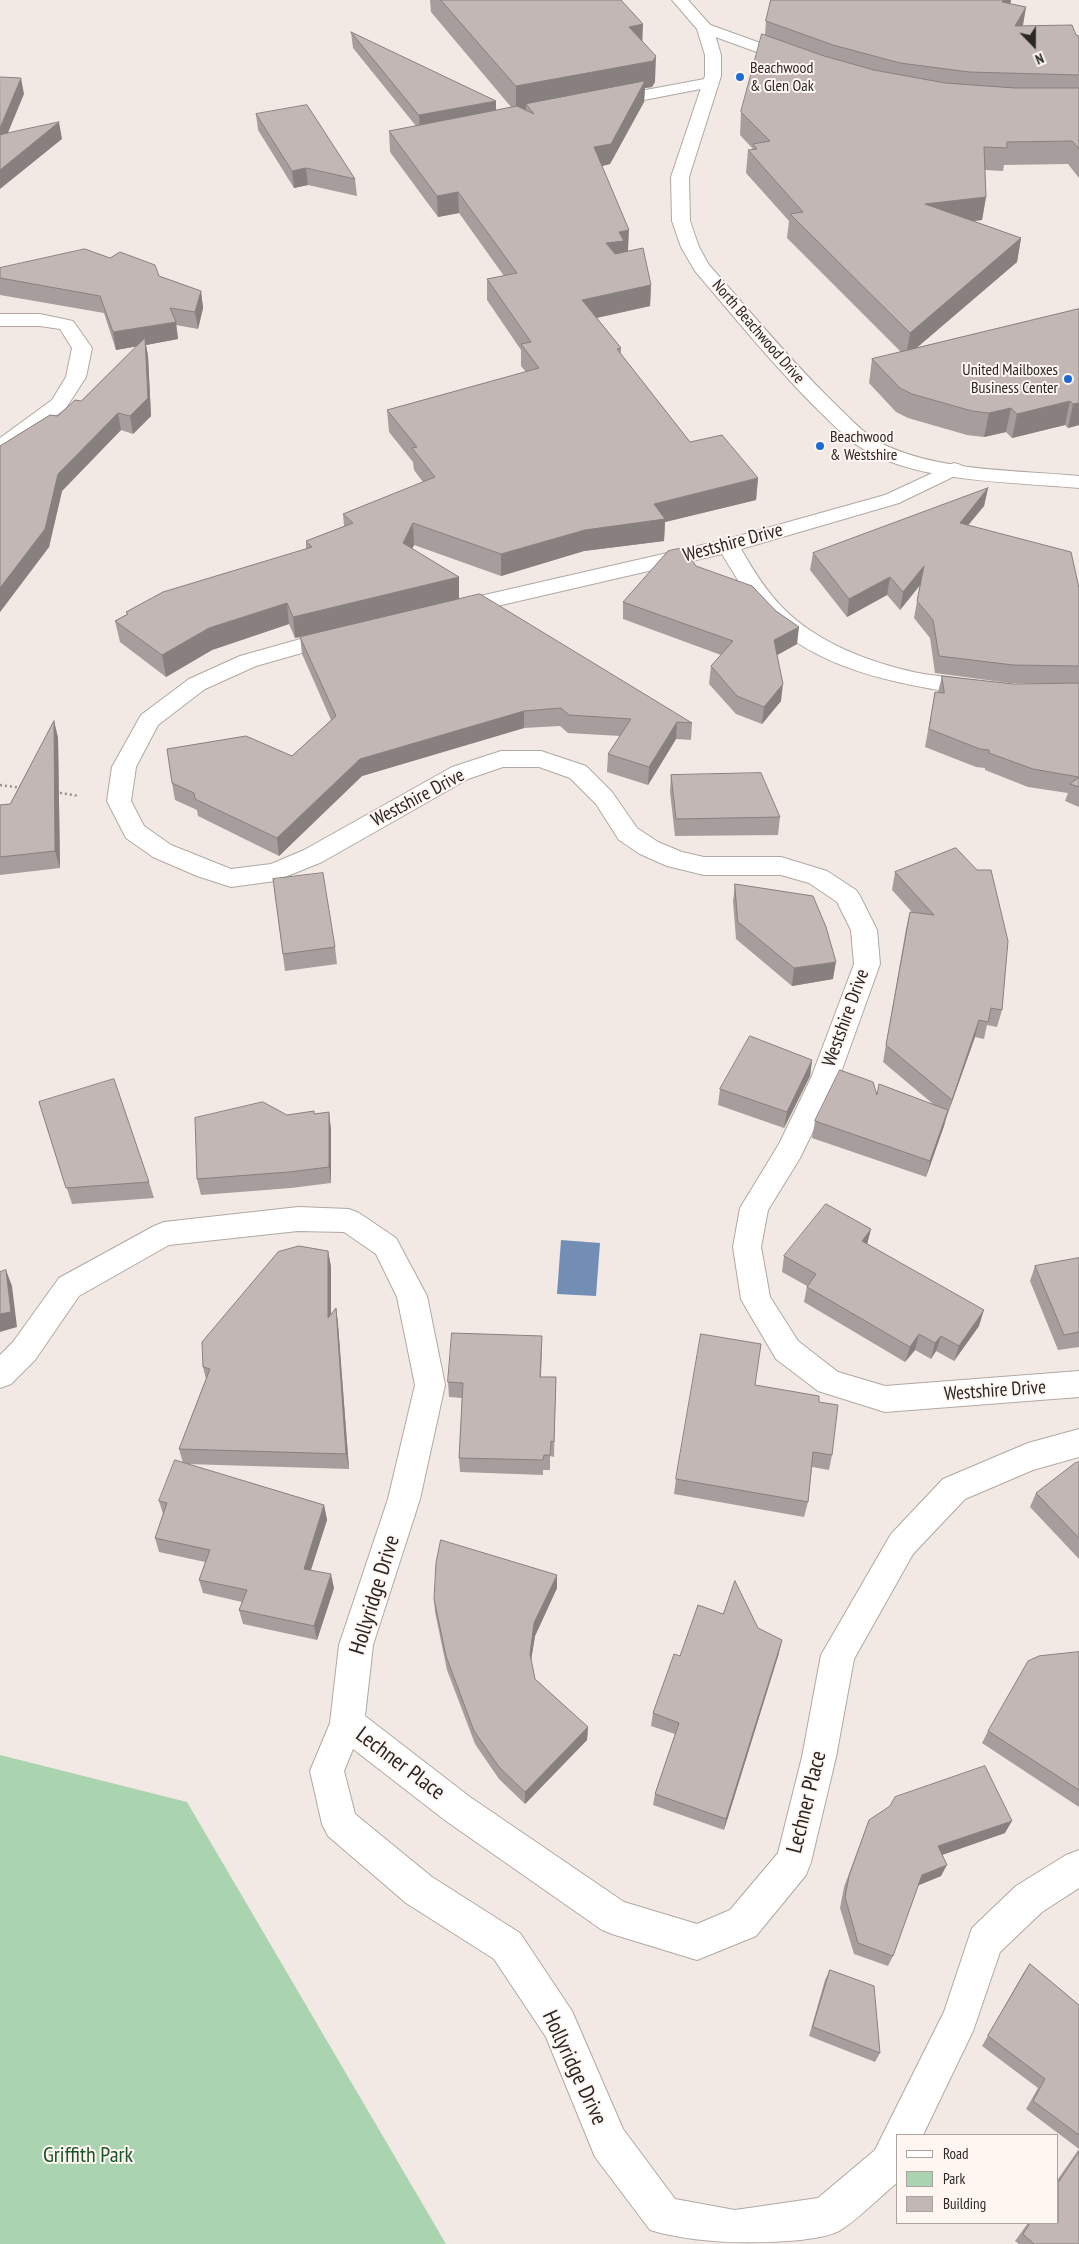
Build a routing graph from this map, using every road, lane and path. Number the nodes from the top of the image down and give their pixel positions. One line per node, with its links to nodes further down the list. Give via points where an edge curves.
1 (680, 0): 2 (street, North Beachwood Drive)
2 (705, 28): 3 (street); 4 (street, North Beachwood Drive, via 713,55)
3 (806, 65)
4 (710, 83): 5 (street); 8 (street, North Beachwood Drive, via 680,177 681,221 701,267 806,388 846,426 880,450)
5 (595, 104)
6 (0, 320): 7 (street, via 40,320 66,325 82,348 76,377 59,404)
7 (0, 448)
8 (954, 470): 9 (street, North Beachwood Drive); 10 (street, Westshire Drive, via 892,499)
9 (1079, 482)
10 (728, 546): 11 (street, Westshire Drive); 13 (street, via 765,601 782,620 813,642 857,662 917,680)
11 (435, 613)
12 (357, 631): 17 (street, via 248,661 197,684 149,720 124,767)
13 (1000, 692)
14 (0, 784): 15 (path)
15 (28, 788)
16 (46, 791): 17 (path)
17 (119, 801): 19 (street, Westshire Drive, via 135,832 162,851 231,878 275,872 313,856 460,773 500,759 541,759 578,772 604,798 628,834 676,860 704,866 781,866 818,877 847,896 864,930 867,964 825,1078 790,1150 754,1208 747,1247 756,1299 787,1350 829,1382 885,1399)
18 (0, 1375): 21 (street, Hollyridge Drive, via 24,1351 69,1287 164,1234 298,1219 349,1221 386,1246 412,1296 430,1385 404,1499 356,1645)
19 (1079, 1384)
20 (1079, 1443): 21 (street, Lechner Place, via 1028,1457 954,1489 902,1544 838,1655 819,1757 793,1862 743,1924 697,1942 614,1917 458,1809)
21 (347, 1724): 24 (street, Hollyridge Drive, via 327,1770 340,1824 419,1890 507,1946 559,2024 609,2143 664,2216 735,2230 827,2216 890,2164)
22 (1079, 1868): 23 (street, via 1029,1899 985,1941 960,2018)
23 (903, 2134)
24 (896, 2151)

